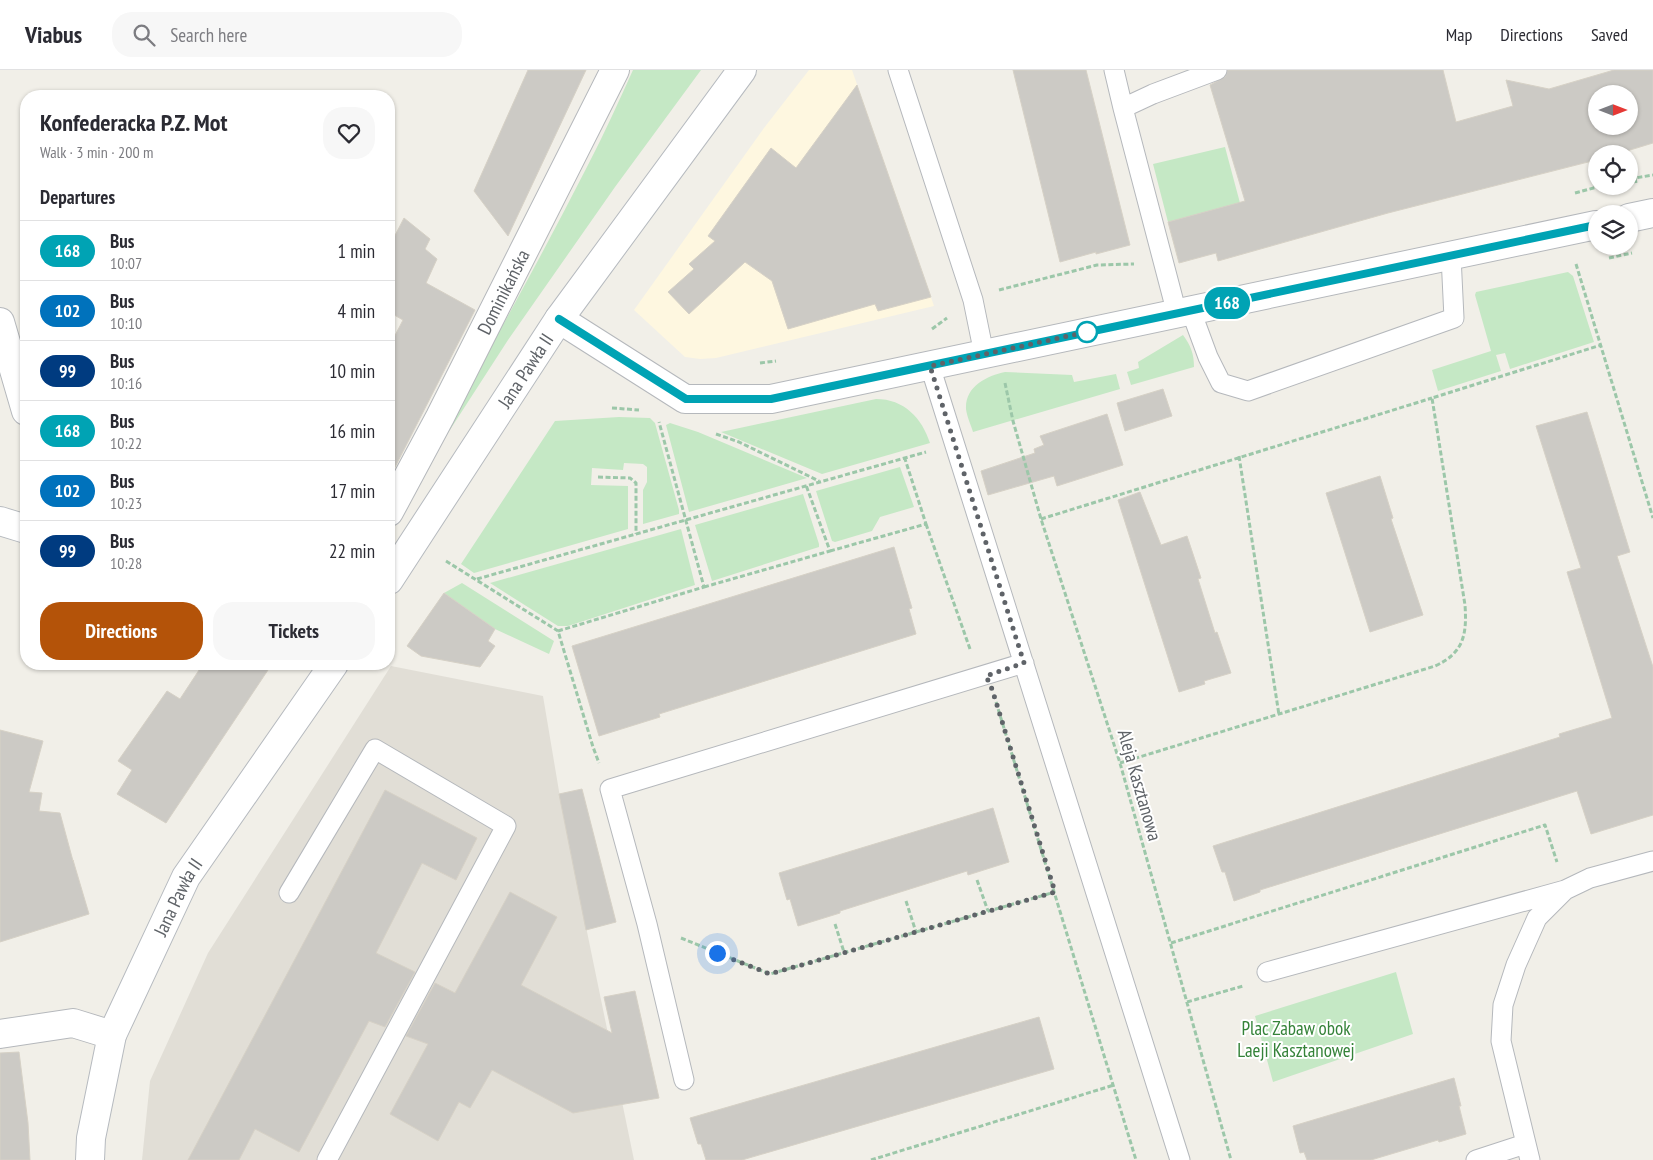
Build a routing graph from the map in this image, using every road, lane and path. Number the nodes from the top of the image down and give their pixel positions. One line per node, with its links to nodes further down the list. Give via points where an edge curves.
1 (615, 70): 36 (street, Dominikańska)
2 (742, 70): 17 (street, Jana Pawła II)
3 (898, 70): 15 (lane)
4 (1114, 70): 6 (lane)
5 (1217, 70): 6 (lane)
6 (1123, 108): 14 (lane)
7 (1588, 189): 8 (path)
8 (1572, 193)
9 (1653, 213): 10 (street)
10 (1638, 216)
11 (1588, 227): 12 (street)
12 (1451, 256): 16 (street); 16 (lane, via 1454,318 1248,391 1221,383)
13 (1576, 264): 20 (path)
14 (1166, 270): 15 (path, via 1137,264 1097,265 989,292); 16 (lane)
15 (973, 300): 19 (path); 21 (lane)
16 (1184, 312): 21 (street)
17 (559, 319): 24 (street, via 686,399 771,399); 46 (street, Jana Pawła II)
18 (0, 322): 26 (street)
19 (927, 333)
20 (1601, 346): 27 (path); 37 (path)
21 (984, 354): 24 (street)
22 (785, 360): 23 (path)
23 (758, 364)
24 (930, 366): 50 (lane)
25 (1005, 382): 38 (path, Aleja Kasztanowa)
26 (20, 390)
27 (1432, 398): 32 (path); 53 (path, via 1465,605 1464,638 1454,655 1435,666)
28 (612, 408): 29 (path)
29 (648, 411)
30 (659, 421): 39 (path)
31 (712, 432): 34 (path)
32 (1239, 456): 38 (path); 53 (path)
33 (598, 477): 43 (path, via 630,478 636,483)
34 (820, 482): 35 (path); 41 (path, via 905,459)
35 (806, 485): 39 (path); 44 (path)
36 (395, 501)
37 (1653, 518)
38 (1041, 519): 54 (path, Aleja Kasztanowa)
39 (686, 520): 43 (path); 48 (path)
40 (0, 521): 42 (street)
41 (926, 524): 44 (path); 52 (path, via 973,656)
42 (20, 527)
43 (636, 534): 47 (path)
44 (830, 551): 48 (path)
45 (446, 561): 47 (path)
46 (395, 571)
47 (477, 579): 49 (path)
48 (704, 587): 49 (path)
49 (558, 631): 55 (path, via 592,748)
50 (1024, 663): 52 (lane); 79 (lane)
51 (330, 670): 71 (street, Jana Pawła II, via 186,877)
52 (986, 676): 55 (lane); 59 (path)
53 (1279, 715): 54 (path)
54 (1120, 763): 66 (path, Aleja Kasztanowa)
55 (610, 789): 63 (lane)
56 (1653, 861): 58 (lane, via 1590,878)
57 (977, 880): 62 (path)
58 (1565, 890): 66 (path, via 1546,825); 68 (lane); 74 (lane, via 1537,918 1503,1005 1501,1040)
59 (1055, 892): 62 (path); 73 (path)
60 (289, 893): 76 (lane, via 375,750 506,826)
61 (906, 901): 65 (path)
62 (988, 911): 65 (path)
63 (647, 924): 67 (path, via 770,974); 72 (lane)
64 (835, 924): 67 (path)
65 (916, 932): 67 (path)
66 (1171, 943): 69 (path, Aleja Kasztanowa)
67 (844, 952)
68 (1267, 972): 69 (path, via 1265,980)
69 (1187, 1002): 80 (path, Aleja Kasztanowa)
70 (0, 1034): 71 (street, via 73,1023)
71 (112, 1035): 75 (street, Jana Pawła II, via 91,1138)
72 (684, 1080)
73 (1114, 1085): 77 (path); 78 (path)
74 (1527, 1152): 81 (lane)
75 (90, 1160)
76 (327, 1160)
77 (871, 1160)
78 (1136, 1160)
79 (1180, 1160)
80 (1231, 1160)
81 (1476, 1160)

